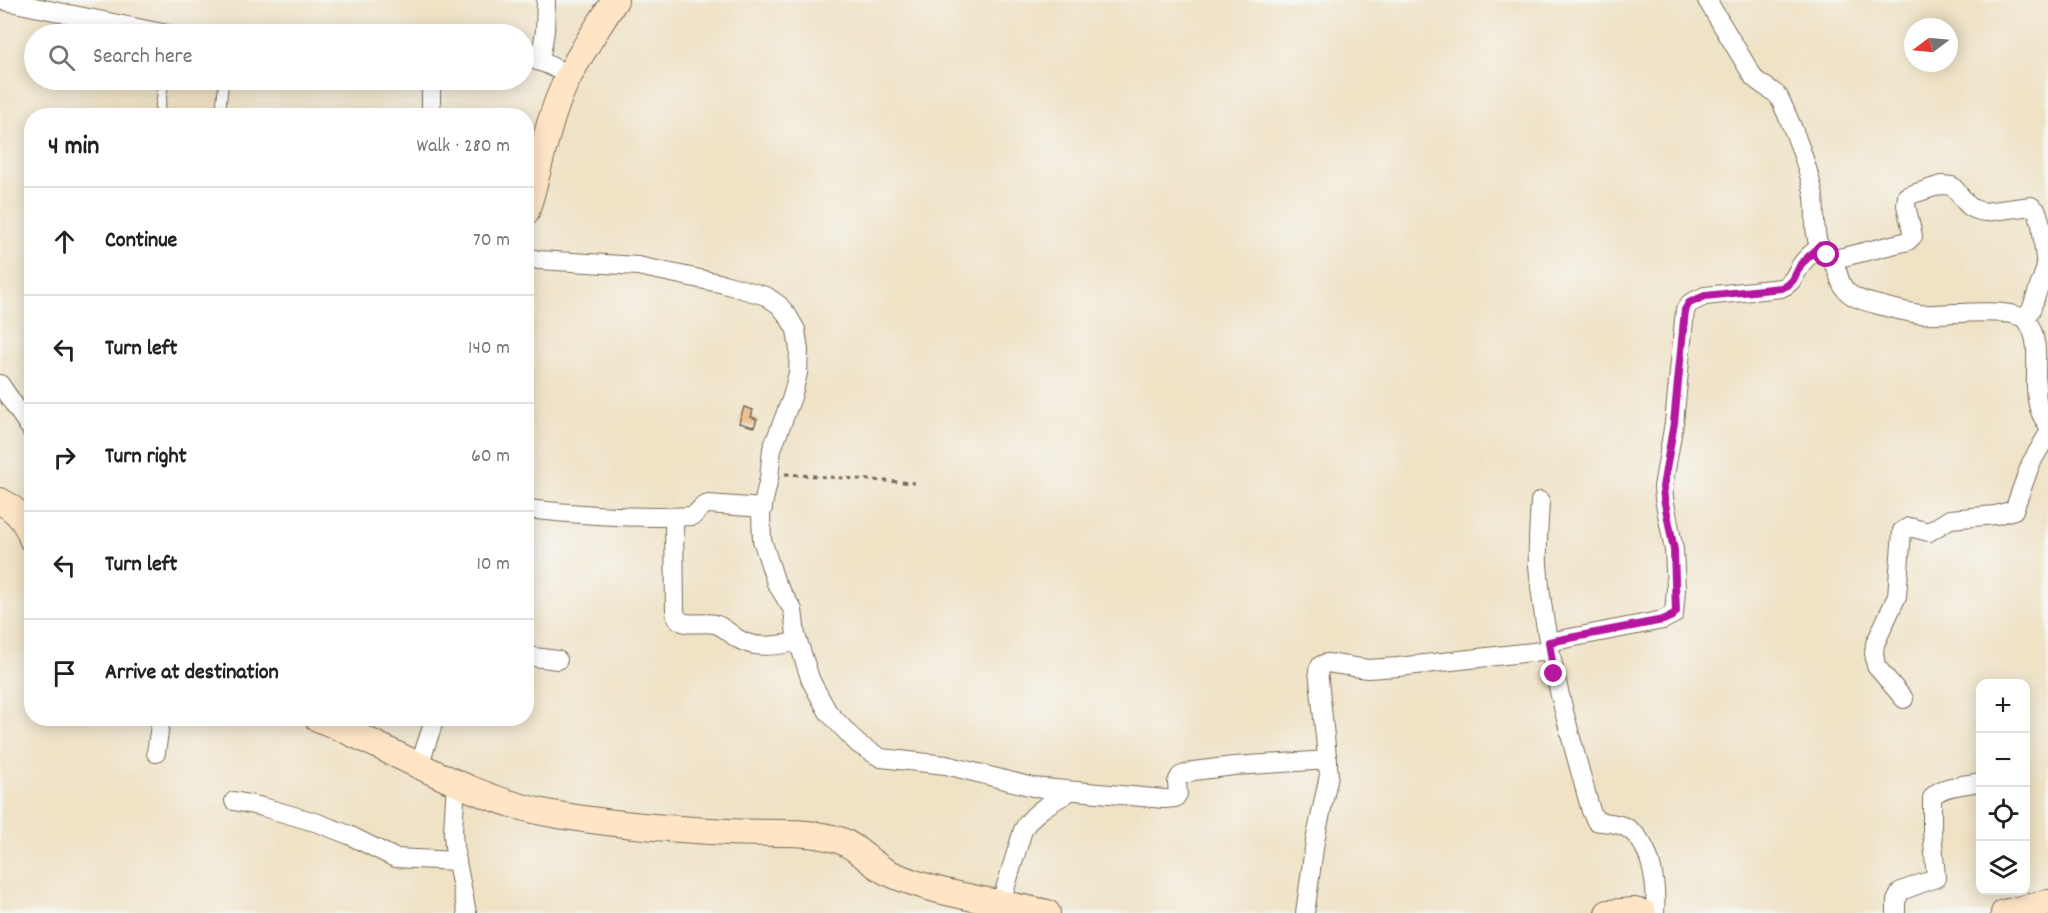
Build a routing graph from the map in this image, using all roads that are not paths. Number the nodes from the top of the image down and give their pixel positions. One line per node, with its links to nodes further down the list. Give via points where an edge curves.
1 (0, 0): 5 (street)
2 (546, 0): 6 (street)
3 (615, 0): 6 (street)
4 (1707, 0): 14 (street, via 1754,78 1775,92 1783,105 1804,160 1813,192 1816,236)
5 (118, 24)
6 (546, 65): 13 (street, via 551,121)
7 (163, 90): 10 (lane)
8 (223, 90): 11 (lane)
9 (431, 90): 12 (street)
10 (160, 108)
11 (221, 108)
12 (431, 108)
13 (534, 180)
14 (1825, 253): 16 (street, via 1834,263 1843,286 1860,300 1921,314 2001,313); 16 (street, via 1908,241 1912,236 1907,196 1941,185 1952,186 1968,207 1978,211 2031,206 2041,224 2046,267); 28 (street, via 1801,264 1793,280 1781,288 1705,296 1689,303 1685,310 1674,423 1663,487 1674,550 1674,614 1663,620)
15 (534, 259): 23 (street, via 665,271 753,291 779,305 796,330 798,373 775,436)
16 (2025, 319): 19 (street, via 2037,341 2039,407)
17 (0, 384): 18 (street)
18 (24, 419)
19 (2048, 424)
20 (2048, 434): 31 (street, via 2031,463 2014,510 1950,519 1929,532 1909,527 1902,531 1897,596 1875,644 1874,659)
21 (0, 501): 26 (street)
22 (1540, 501): 28 (street, via 1538,564)
23 (763, 508): 25 (street, via 710,504 693,516); 27 (street, via 760,525 766,557 793,610)
24 (534, 510): 25 (street)
25 (674, 517): 27 (street, via 675,614 679,620 714,624 744,642 760,646)
26 (24, 522)
27 (798, 642): 40 (street, via 811,681 828,712 870,753 888,759 946,765 1033,788)
28 (1550, 646): 36 (street, via 1398,667 1368,669 1323,663 1318,670); 50 (street, via 1593,818 1621,825 1640,841 1653,869)
29 (534, 657): 30 (street)
30 (558, 660)
31 (1904, 699)
32 (160, 726): 35 (street)
33 (351, 726): 37 (street)
34 (432, 726): 37 (street)
35 (156, 753)
36 (1328, 760): 40 (street, via 1192,771 1180,776 1178,794 1171,799); 47 (street, via 1328,784)
37 (419, 766): 38 (street)
38 (456, 782): 42 (street, via 453,832); 43 (street, via 518,806 621,824 833,838 854,847 890,873 940,890)
39 (1976, 783): 51 (street, via 1942,790 1932,798 1936,878 1901,891)
40 (1071, 791): 43 (street, via 1027,822)
41 (234, 801): 42 (street, via 318,823 395,858)
42 (457, 861): 45 (street)
43 (1001, 902): 46 (street)
44 (2048, 903): 52 (street)
45 (467, 913)
46 (1047, 913)
47 (1305, 913)
48 (1608, 913): 49 (street)
49 (1641, 913)
50 (1655, 913)
51 (1896, 913)
52 (2004, 913)

